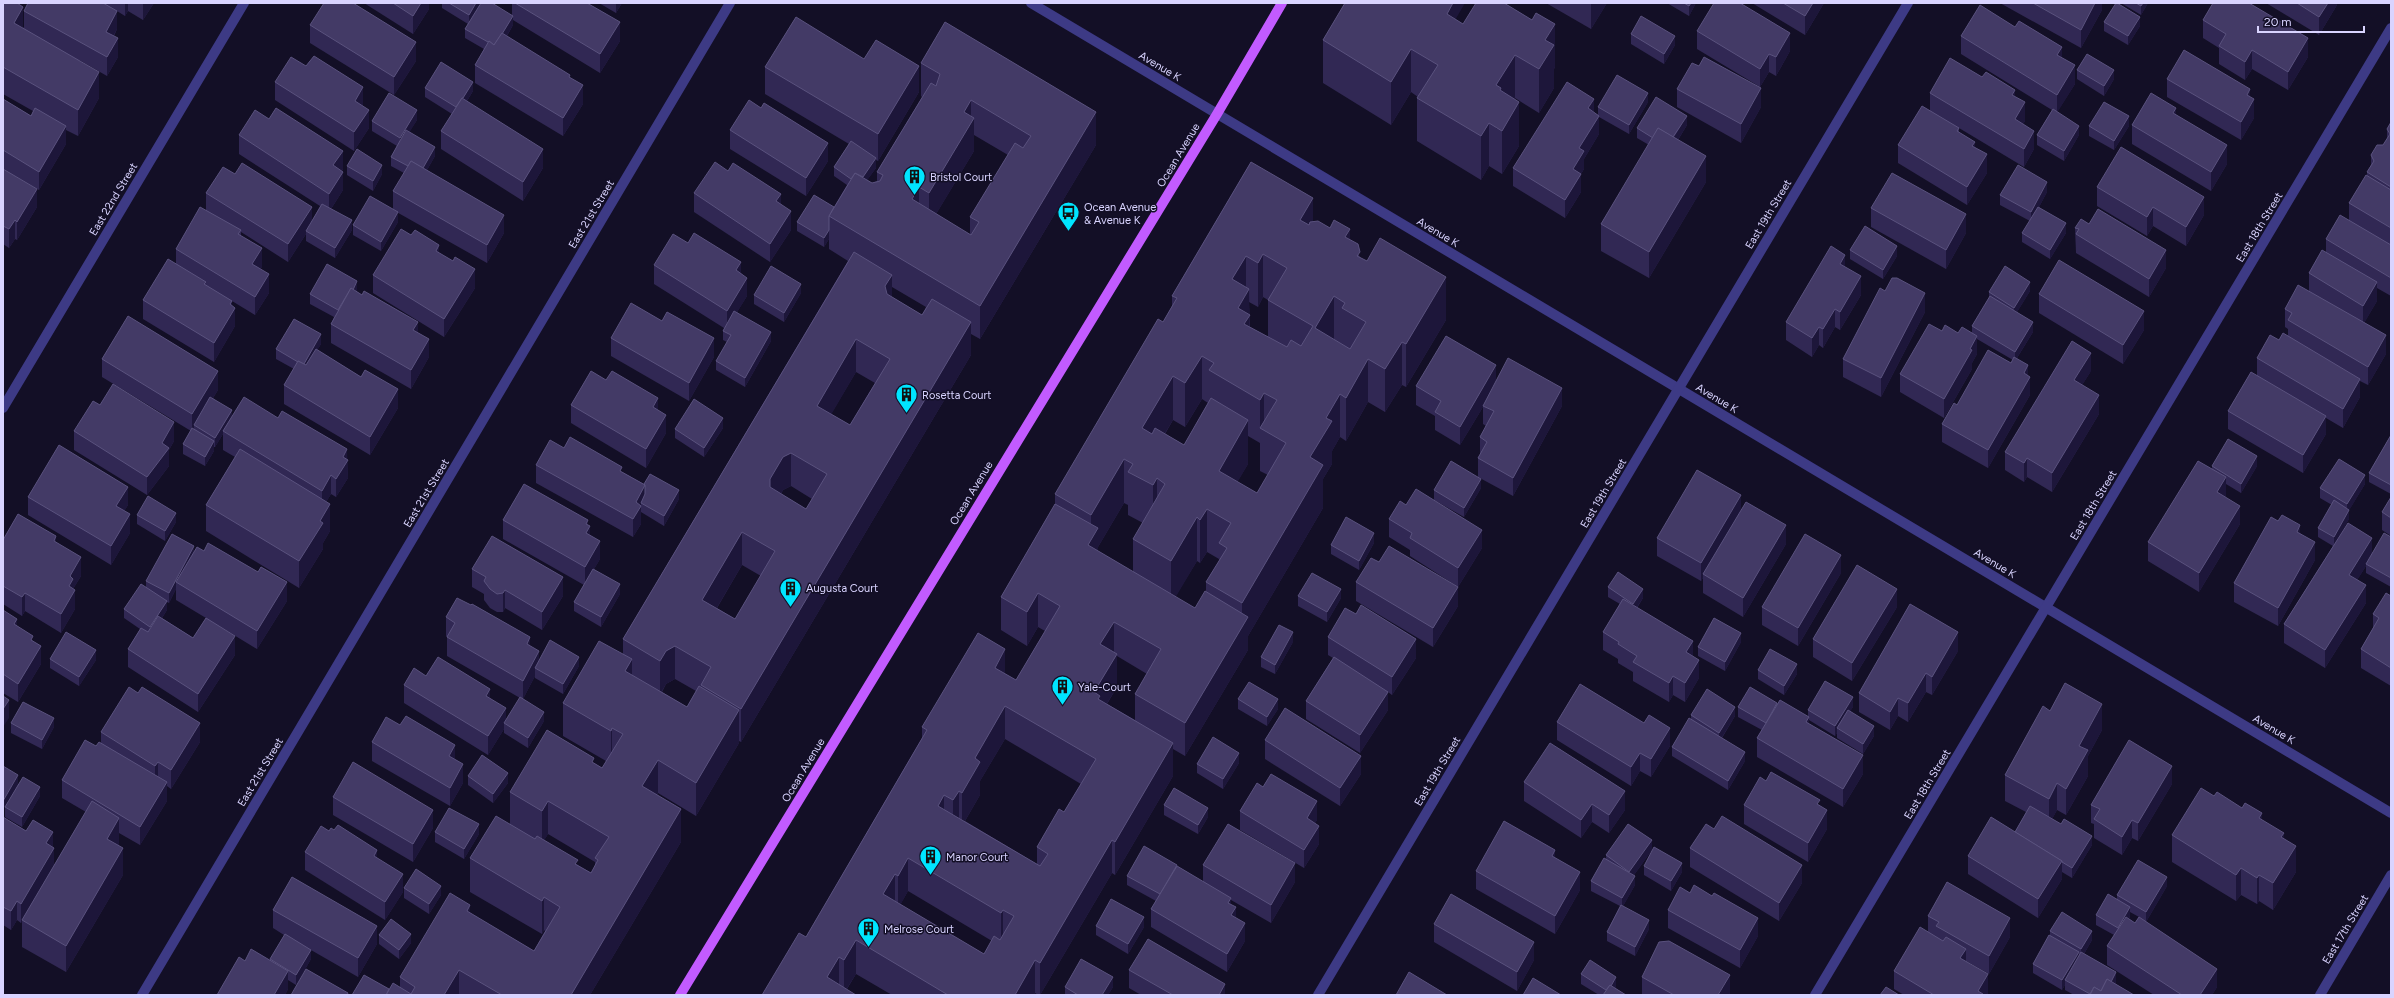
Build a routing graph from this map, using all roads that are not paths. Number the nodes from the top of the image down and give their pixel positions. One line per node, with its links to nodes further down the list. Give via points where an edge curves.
1 (244, 3): 9 (street, East 22nd Street)
2 (730, 3): 13 (street, East 21st Street)
3 (1031, 3): 7 (street, Avenue K)
4 (1282, 3): 7 (main road, Ocean Avenue)
5 (1908, 3): 8 (street, East 19th Street)
6 (2391, 28): 10 (street, East 18th Street)
7 (1217, 114): 8 (street, Avenue K); 14 (main road, Ocean Avenue)
8 (1678, 389): 10 (street, Avenue K); 15 (street, East 19th Street)
9 (3, 408)
10 (2046, 608): 11 (street, Avenue K); 16 (street, East 18th Street)
11 (2391, 813)
12 (2391, 875): 17 (street, East 17th Street)
13 (142, 995)
14 (680, 995)
15 (1318, 995)
16 (1815, 995)
17 (2320, 995)

